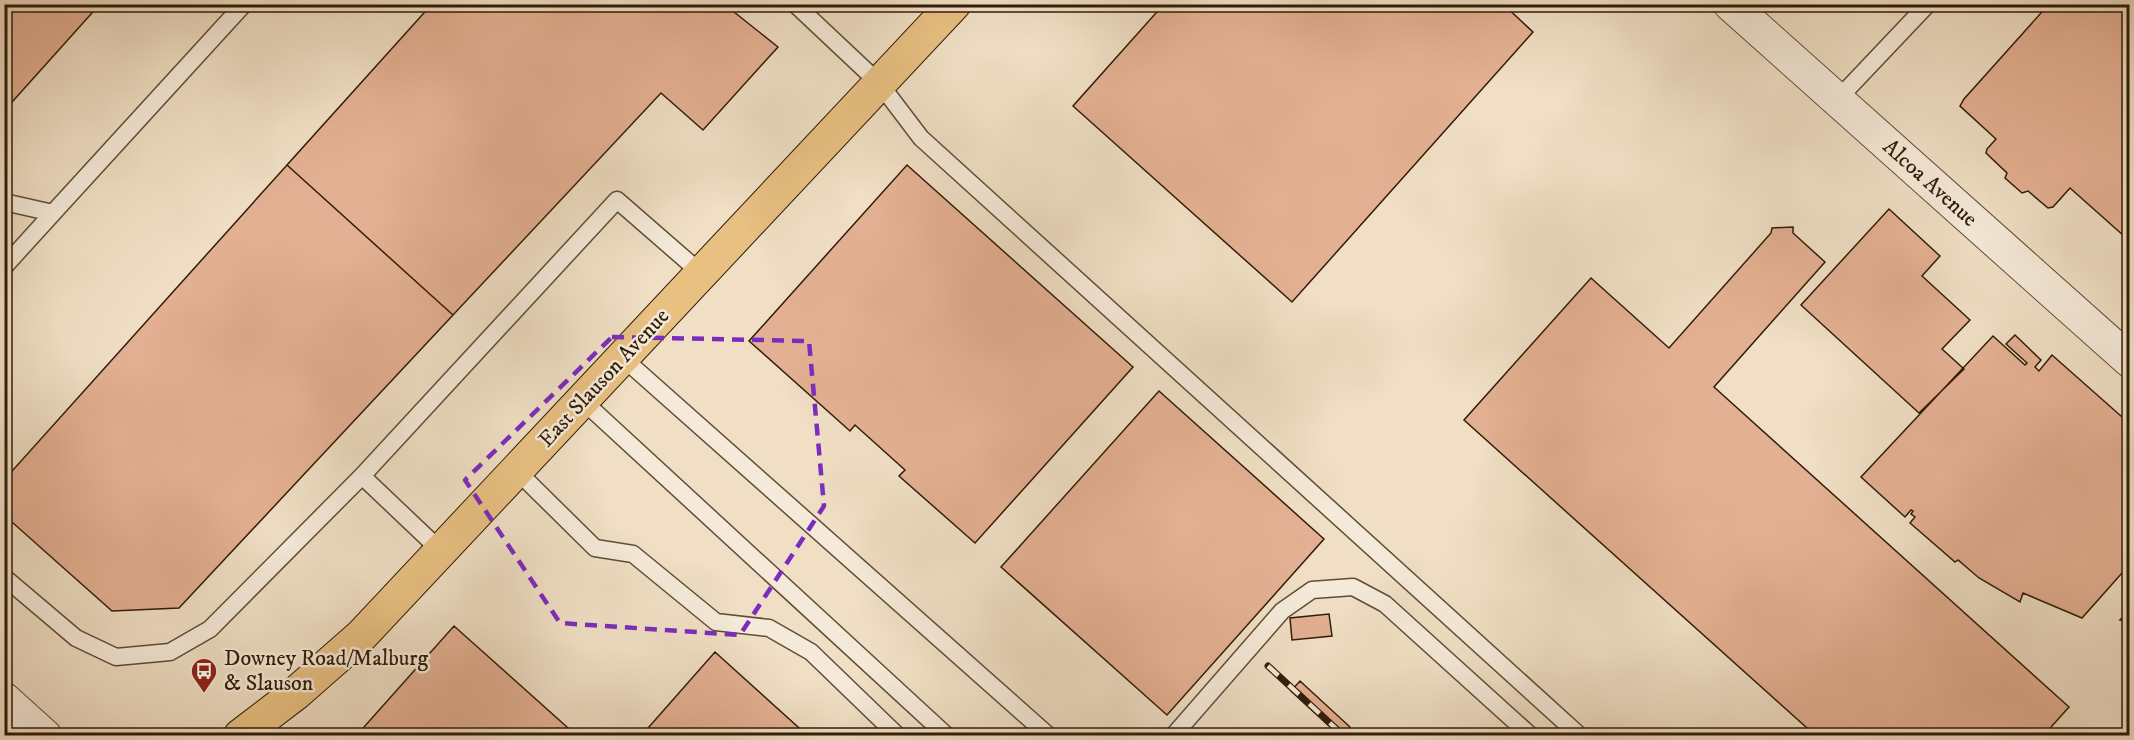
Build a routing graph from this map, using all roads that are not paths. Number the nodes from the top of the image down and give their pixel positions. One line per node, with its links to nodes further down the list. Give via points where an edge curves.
1 (244, 4): 9 (lane)
2 (795, 4): 6 (lane)
3 (954, 4): 6 (main road, East Slauson Avenue)
4 (1730, 4): 7 (street, Alcoa Avenue)
5 (1928, 4): 7 (lane)
6 (880, 84): 11 (main road, East Slauson Avenue); 27 (lane, via 921,138)
7 (1837, 100): 13 (street, Alcoa Avenue)
8 (4, 202): 9 (lane)
9 (52, 213): 10 (lane)
10 (4, 267)
11 (702, 274): 12 (main road, East Slauson Avenue); 16 (lane, via 617,200)
12 (623, 358): 14 (main road, East Slauson Avenue); 24 (lane)
13 (2130, 361)
14 (583, 401): 15 (main road, East Slauson Avenue); 23 (lane)
15 (517, 471): 17 (main road, East Slauson Avenue); 22 (lane, via 595,548 633,554 716,622 769,628 811,652)
16 (362, 476): 17 (lane); 18 (lane, via 210,629 170,652 116,657 76,638)
17 (441, 551): 21 (main road, East Slauson Avenue, via 361,636 295,694)
18 (4, 577)
19 (4, 699): 20 (street)
20 (45, 735)
21 (240, 735)
22 (898, 735)
23 (947, 735)
24 (1048, 735)
25 (1173, 735): 26 (lane, via 1282,611 1312,591 1353,587 1384,604)
26 (1531, 735)
27 (1580, 735)

